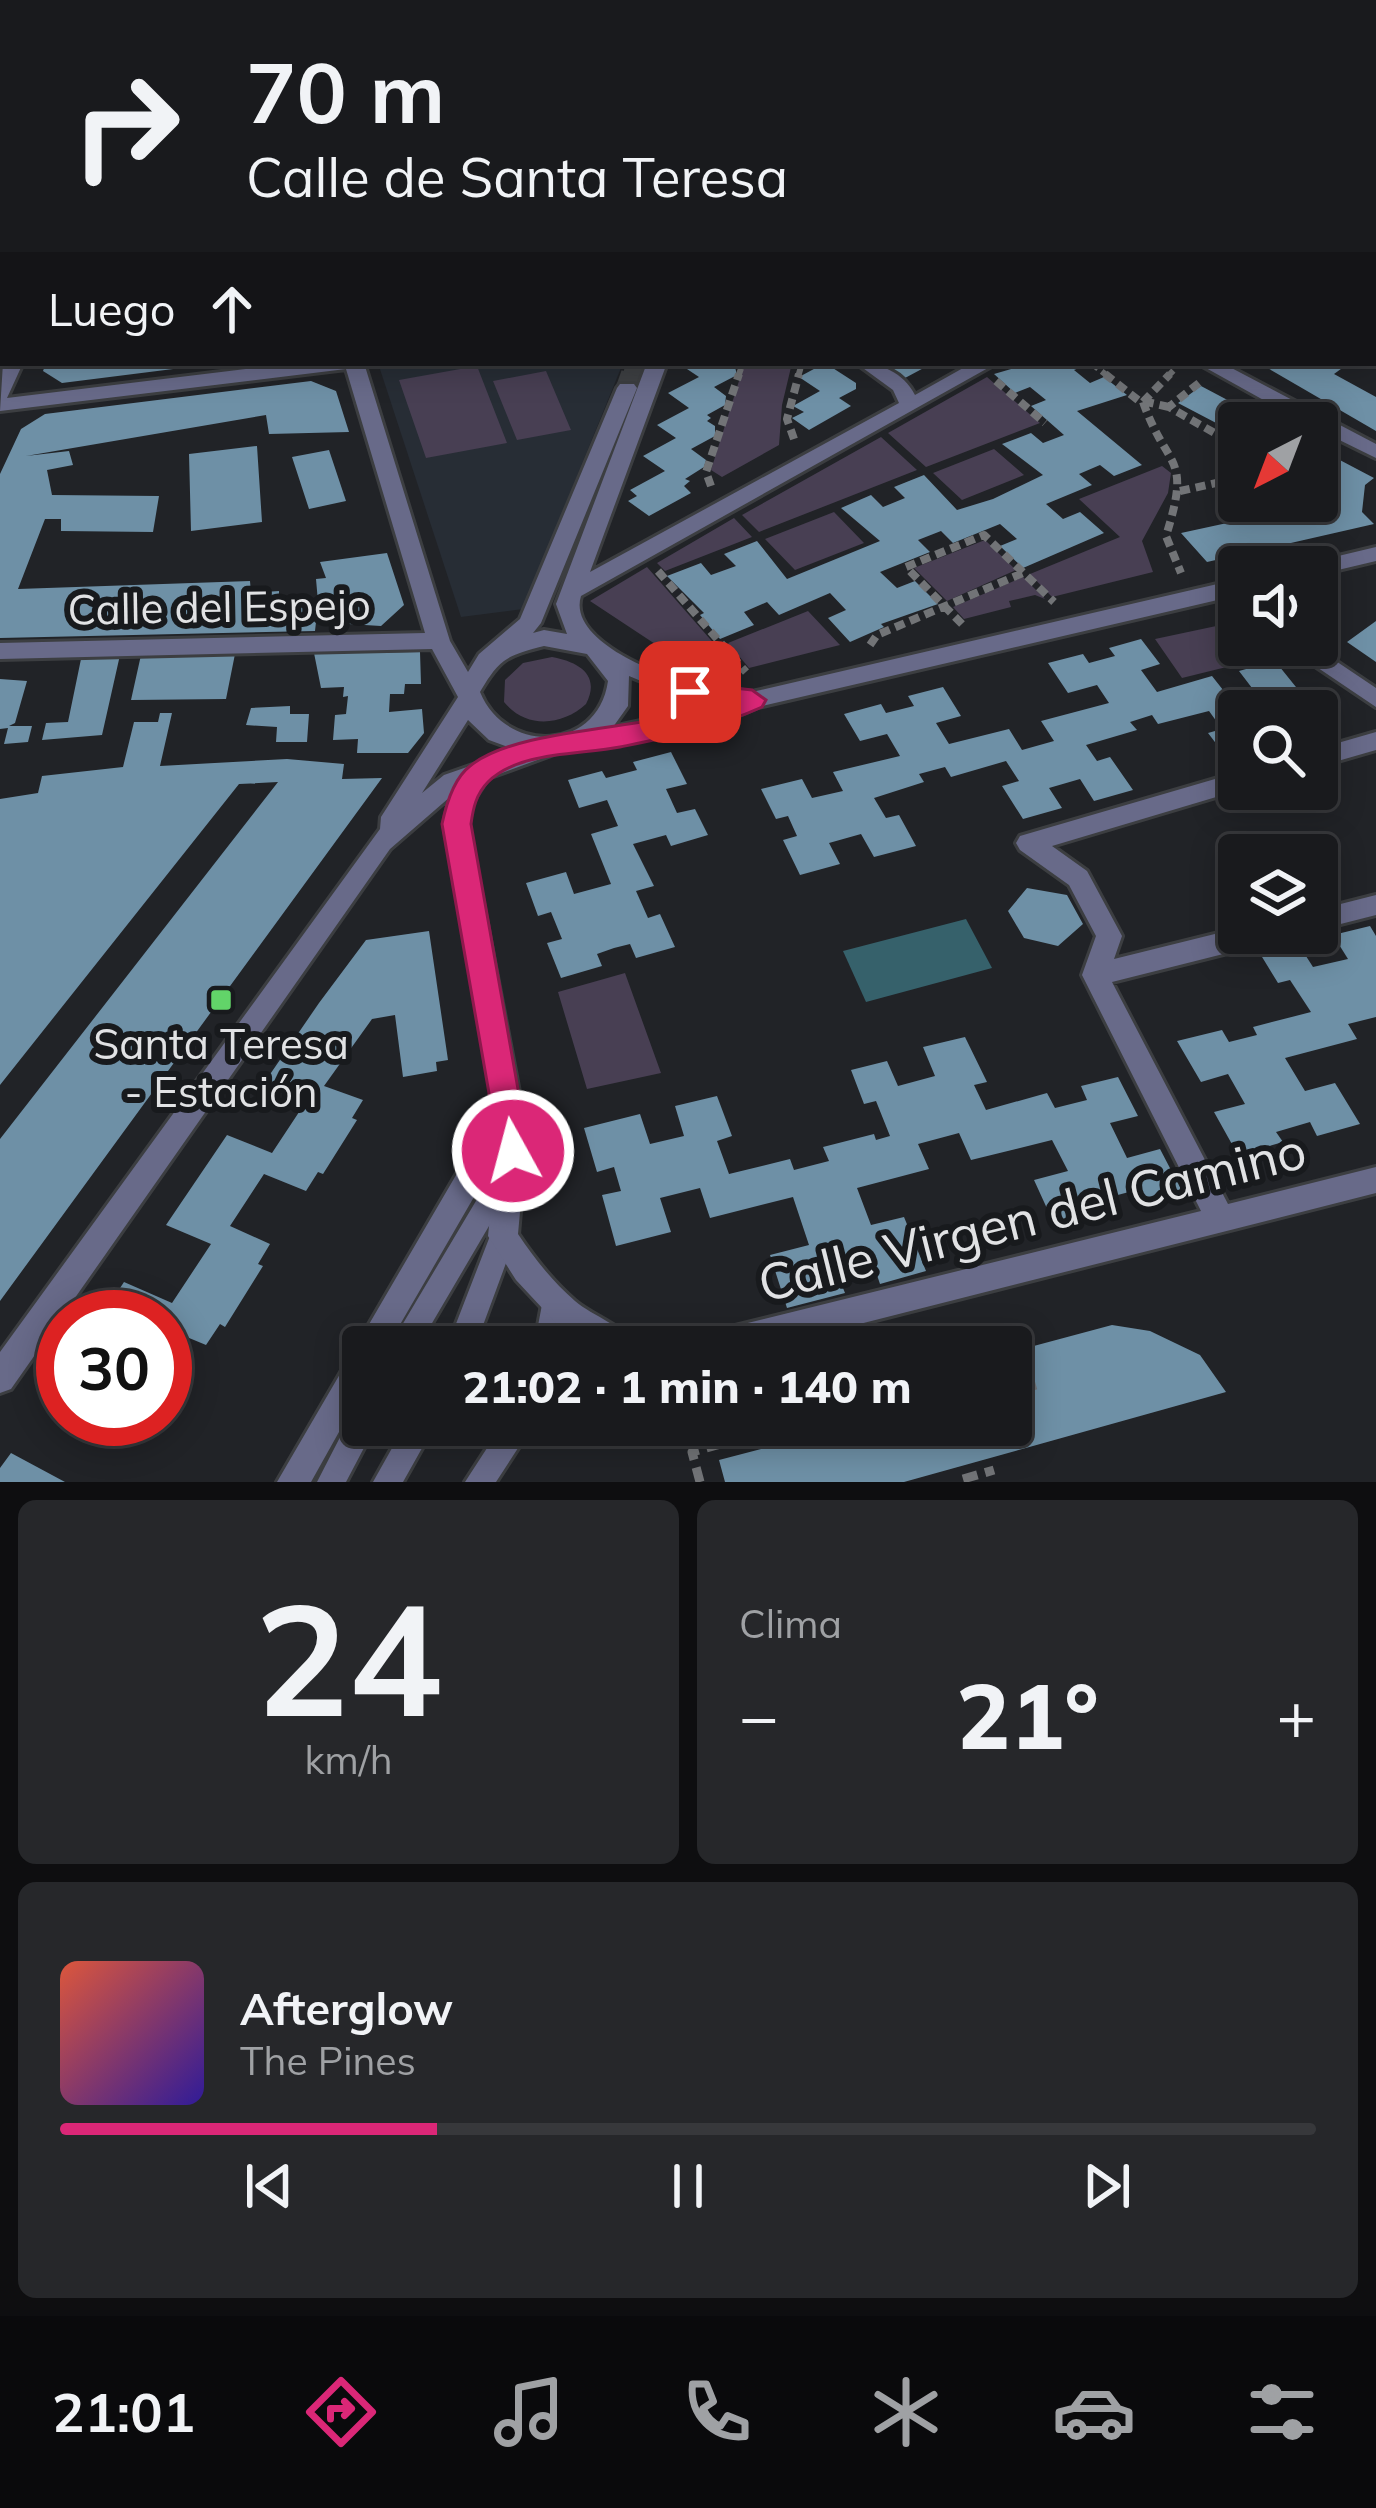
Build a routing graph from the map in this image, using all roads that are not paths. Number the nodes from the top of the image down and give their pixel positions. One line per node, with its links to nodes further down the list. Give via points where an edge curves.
1 (12, 366): 9 (street)
2 (320, 366): 10 (street)
3 (355, 366): 17 (street)
4 (870, 366): 11 (street, via 901,387)
5 (651, 368): 15 (street)
6 (986, 368): 11 (street)
7 (1204, 372): 12 (street)
8 (627, 388): 18 (street, via 530,623)
9 (0, 394)
10 (0, 405)
11 (910, 405): 15 (street)
12 (1376, 452)
13 (1376, 554): 14 (street)
14 (1338, 563)
15 (571, 592): 20 (street, via 567,618)
16 (1218, 592): 24 (street)
17 (439, 641): 19 (street, Calle del Espejo); 22 (street)
18 (506, 647): 20 (street, via 544,638); 22 (street, via 475,673)
19 (0, 651)
20 (600, 652): 24 (street, via 690,692); 26 (street, via 620,680 619,702 596,729)
21 (1327, 666): 23 (street)
22 (469, 695): 26 (street, via 476,716 503,738); 30 (street)
23 (1376, 698)
24 (752, 700): 26 (street, via 716,716)
25 (1376, 741): 27 (street)
26 (559, 744): 28 (street)
27 (1338, 752)
28 (479, 773): 30 (street, via 439,790); 35 (street, via 456,824)
29 (1218, 787): 34 (street, via 1029,843 1078,878 1109,936)
30 (381, 842): 47 (street)
31 (1376, 905): 32 (street)
32 (1338, 915)
33 (1218, 944): 34 (street)
34 (1095, 975): 38 (street)
35 (507, 1096): 36 (street); 41 (street, via 493,1138)
36 (513, 1163): 39 (street); 42 (lane)
37 (1376, 1180): 38 (street, Calle Virgen del Camino)
38 (1220, 1216): 46 (street, Calle Virgen del Camino)
39 (503, 1236): 40 (street); 43 (lane)
40 (553, 1304): 44 (lane); 45 (street)
41 (382, 1326)
42 (416, 1326)
43 (469, 1326)
44 (550, 1326)
45 (583, 1326)
46 (793, 1326)
47 (0, 1378)
48 (342, 1396): 52 (street)
49 (350, 1446): 53 (lane)
50 (408, 1446): 54 (lane)
51 (504, 1446): 55 (lane)
52 (293, 1482)
53 (331, 1482)
54 (387, 1482)
55 (478, 1482)

